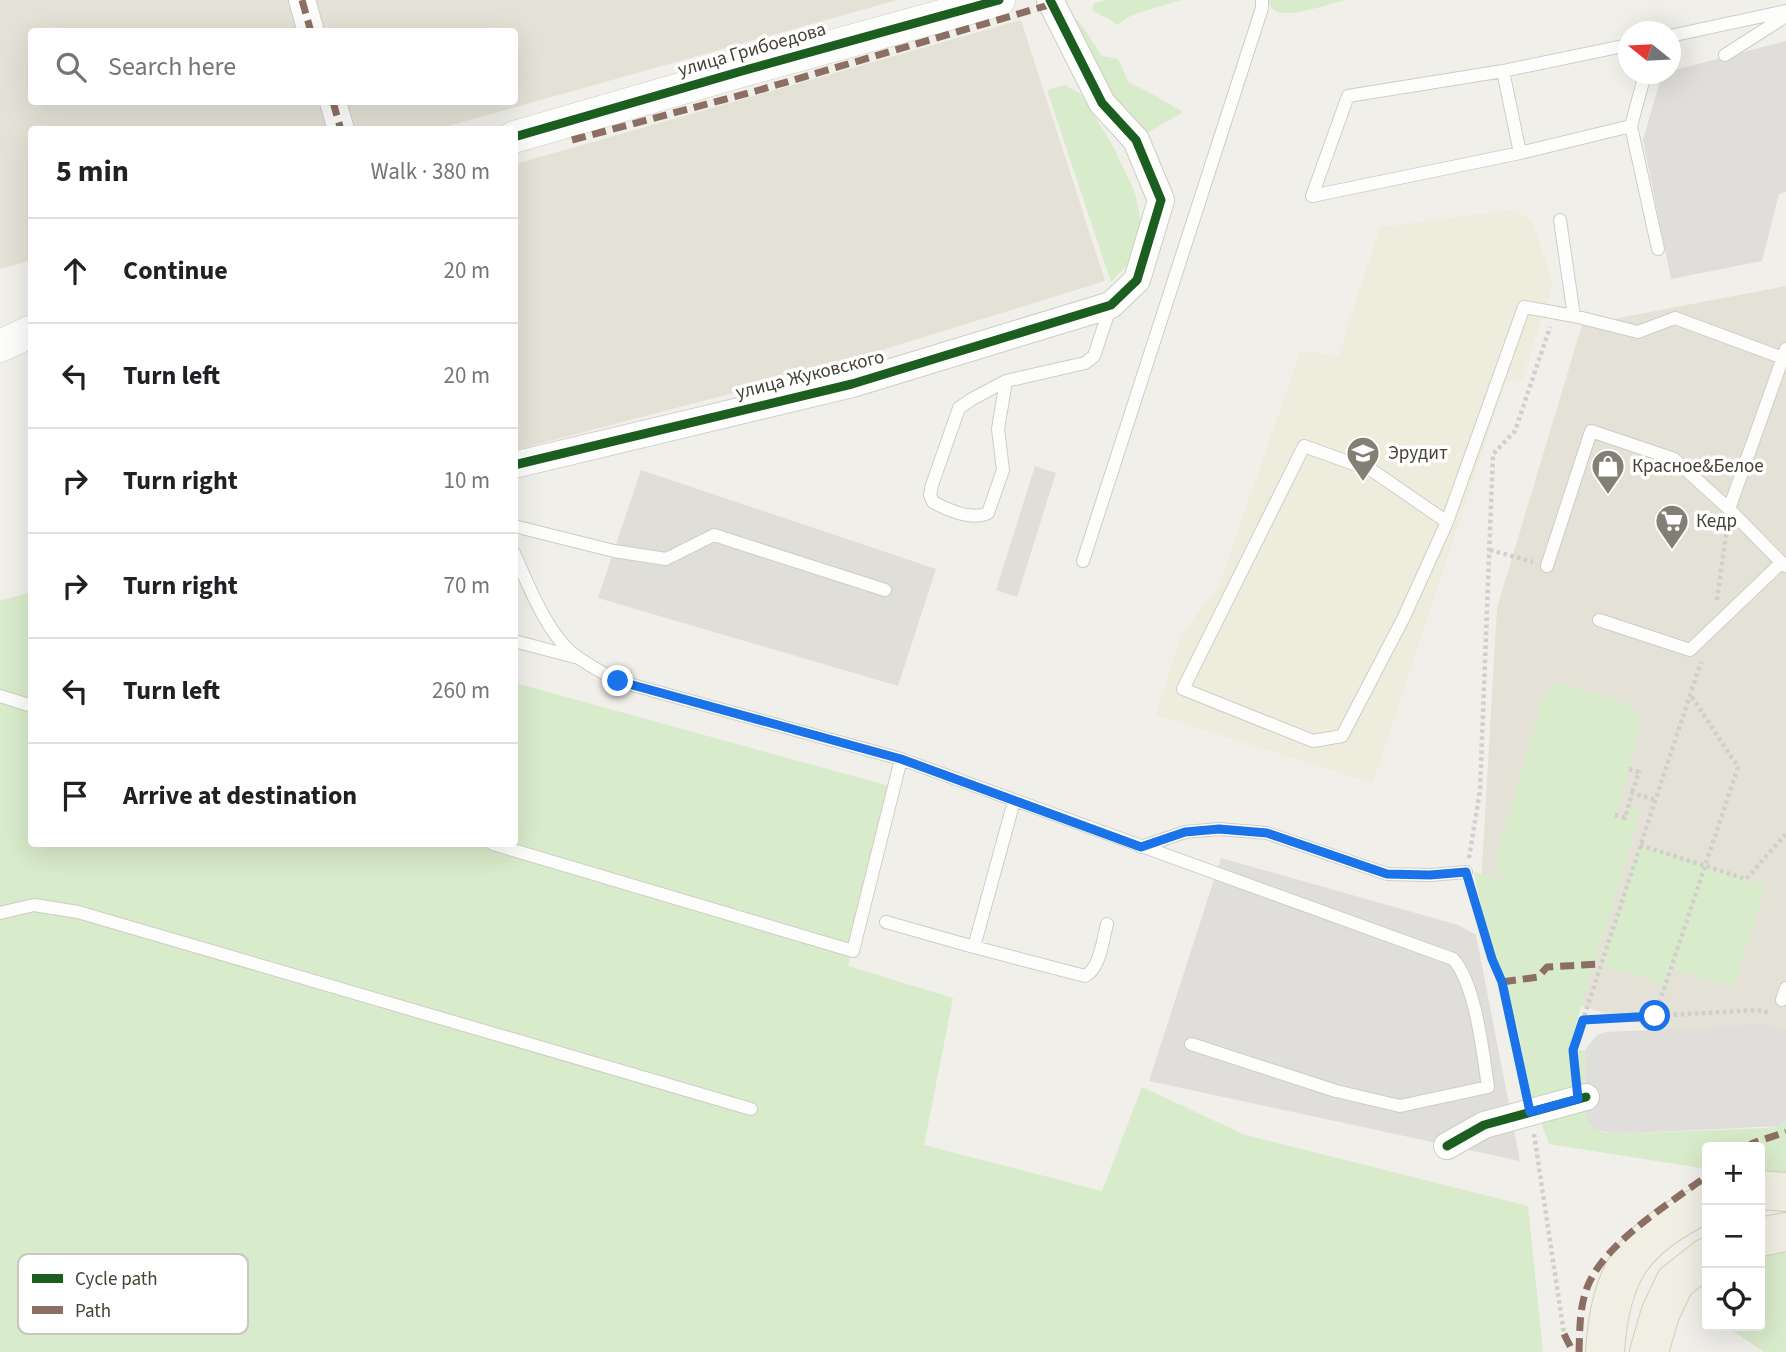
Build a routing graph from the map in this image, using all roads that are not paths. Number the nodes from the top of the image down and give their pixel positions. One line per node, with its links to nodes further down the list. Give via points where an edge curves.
1 (302, 0): 6 (street)
2 (999, 0): 15 (street, улица Грибоедова)
3 (1050, 0): 19 (street, via 1102,103 1136,140 1161,200 1137,280)
4 (1262, 0): 29 (lane)
5 (1786, 14): 7 (lane); 9 (lane)
6 (310, 28)
7 (1681, 34)
8 (1618, 47): 10 (lane)
9 (1725, 55)
10 (1503, 71): 16 (lane); 16 (lane, via 1348,96 1312,196)
11 (1642, 84): 14 (lane)
12 (334, 105): 13 (street)
13 (340, 126)
14 (1631, 126): 16 (lane); 18 (lane)
15 (518, 136)
16 (1520, 153)
17 (1560, 220): 20 (lane)
18 (1658, 249)
19 (1111, 305): 24 (lane, via 1094,356 1085,363); 25 (street, улица Жуковского, via 852,384)
20 (1574, 316): 23 (lane, via 1638,332 1675,318); 27 (lane, via 1524,307)
21 (28, 333): 22 (street)
22 (0, 346)
23 (1784, 354): 26 (lane)
24 (1006, 382): 24 (lane, via 959,408 932,485 933,502 970,516 988,513 1003,470 998,429)
25 (518, 464)
26 (1729, 509): 31 (lane); 32 (lane, via 1674,459 1591,430)
27 (1447, 522): 27 (lane, via 1342,736 1313,741 1183,689 1304,446 1373,471)
28 (518, 527): 33 (lane, via 666,559 714,535)
29 (1083, 561)
30 (518, 562): 36 (lane, via 540,609)
31 (1784, 564): 34 (lane, via 1690,650)
32 (1546, 566)
33 (885, 590)
34 (1599, 620)
35 (518, 642): 36 (lane)
36 (580, 659): 39 (lane, via 618,681)
37 (0, 696): 38 (lane)
38 (28, 705)
39 (901, 759): 40 (lane); 41 (lane, via 853,951)
40 (1014, 801): 42 (lane); 47 (lane)
41 (503, 847)
42 (1141, 847): 43 (lane, via 1185,832 1219,829 1267,833 1387,874); 48 (lane, via 1453,959 1461,967 1479,1023 1488,1087 1400,1106 1336,1091)
43 (1466, 872)
44 (0, 913): 50 (lane, via 34,905 78,912)
45 (886, 922): 47 (lane)
46 (1107, 924): 47 (lane, via 1096,965 1085,976)
47 (974, 947)
48 (1191, 1044)
49 (1582, 1098): 51 (street, via 1484,1125)
50 (751, 1109)
51 (1447, 1146)
52 (1765, 1190): 53 (main road)
53 (1786, 1192)
54 (1703, 1205): 58 (main road, via 1654,1232 1618,1280 1607,1320)
55 (1786, 1232): 56 (main road)
56 (1765, 1236)
57 (1702, 1261): 59 (main road, via 1675,1282)
58 (1605, 1352)
59 (1649, 1352)

